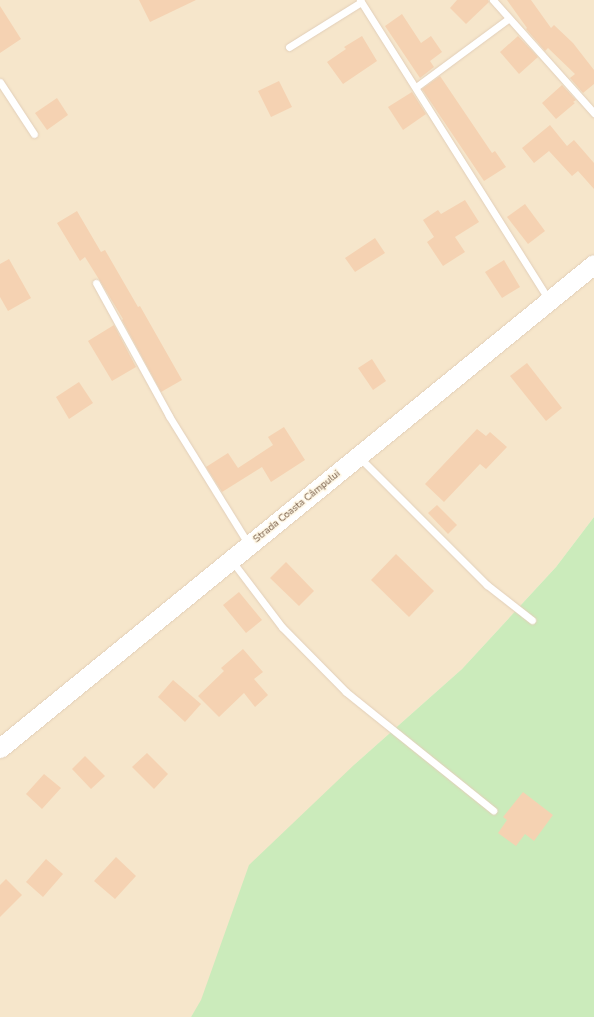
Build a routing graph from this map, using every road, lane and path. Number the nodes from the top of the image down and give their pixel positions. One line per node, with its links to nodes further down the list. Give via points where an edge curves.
1 (493, 0): 3 (lane)
2 (360, 1): 4 (lane); 6 (lane)
3 (508, 19): 6 (lane); 7 (lane)
4 (289, 47)
5 (0, 82): 8 (lane)
6 (416, 87): 11 (lane)
7 (594, 113)
8 (34, 134)
9 (594, 264): 11 (street, Strada Coasta Câmpului)
10 (96, 283): 13 (lane, via 168,416)
11 (549, 301): 12 (street, Strada Coasta Câmpului)
12 (359, 457): 13 (street, Strada Coasta Câmpului); 15 (lane, via 487,585)
13 (249, 546): 14 (street, Strada Coasta Câmpului)
14 (232, 560): 16 (street, Strada Coasta Câmpului); 17 (lane, via 282,627 346,692)
15 (532, 620)
16 (0, 748)
17 (493, 810)

